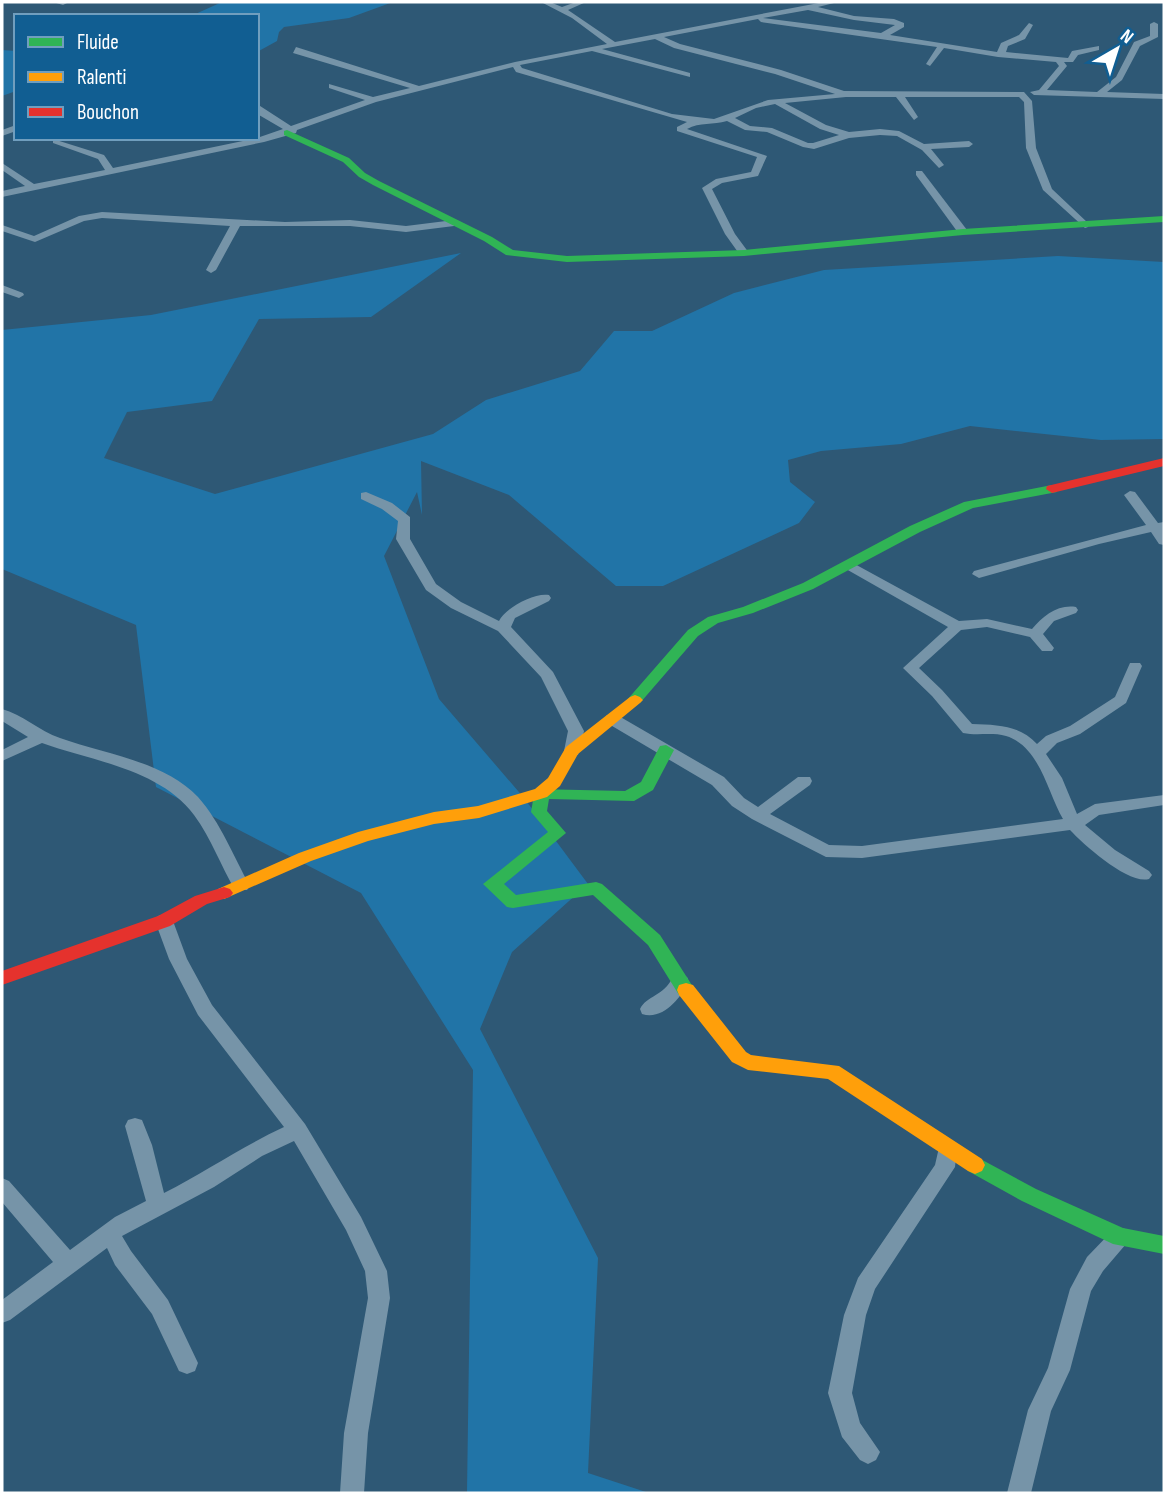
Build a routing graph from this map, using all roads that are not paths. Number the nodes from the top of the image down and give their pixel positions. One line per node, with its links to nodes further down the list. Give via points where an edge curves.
1 (545, 2): 5 (street)
2 (582, 2): 5 (street)
3 (834, 2): 4 (street)
4 (809, 7): 6 (street); 9 (street, via 901,25)
5 (564, 9): 11 (street)
6 (756, 19): 9 (street); 10 (street)
7 (1154, 24): 26 (street, via 1154,37 1138,44 1119,78)
8 (1028, 25): 16 (street, via 1021,37 1004,45)
9 (882, 36): 12 (street)
10 (657, 37): 11 (street); 25 (street)
11 (612, 44): 15 (street)
12 (942, 45): 16 (street); 19 (street)
13 (1096, 48): 17 (street, via 1075,53 1070,60)
14 (299, 49): 22 (street, via 296,51)
15 (592, 49): 18 (street); 20 (street)
16 (998, 55): 17 (street)
17 (1058, 60): 23 (street, via 1063,66)
18 (515, 64): 22 (street); 34 (street, via 519,70)
19 (930, 64)
20 (687, 75)
21 (332, 86): 29 (street)
22 (418, 88): 29 (street)
23 (1041, 92): 24 (street); 26 (street)
24 (1021, 94): 27 (street, via 984,89); 53 (street, via 1028,101 1031,148 1048,190)
25 (855, 95): 27 (street); 30 (street)
26 (1098, 95): 28 (street)
27 (900, 96): 32 (street)
28 (1164, 97)
29 (373, 100): 35 (street)
30 (778, 102): 33 (street, via 740,110); 36 (street)
31 (259, 109): 35 (street)
32 (914, 117)
33 (728, 118): 34 (street); 36 (street, via 806,145)
34 (695, 121): 56 (street, via 680,129 762,156 755,174 707,188)
35 (290, 132): 39 (street); 52 (street, via 346,160 362,176)
36 (848, 135): 42 (street, via 889,132)
37 (208, 140): 43 (street)
38 (257, 140): 43 (street)
39 (259, 140)
40 (56, 141): 46 (street, via 100,157)
41 (969, 144): 42 (street)
42 (925, 147): 44 (street)
43 (220, 149): 46 (street)
44 (939, 165)
45 (2, 166): 48 (street)
46 (111, 172): 48 (street)
47 (919, 173): 55 (street)
48 (32, 187): 49 (street)
49 (2, 194)
50 (1164, 219): 53 (street)
51 (237, 223): 52 (street, via 350,223 406,229); 54 (street, via 102,215 82,218 35,239); 57 (street)
52 (454, 223): 56 (street, via 502,250 525,255 567,259)
53 (1085, 225): 55 (street)
54 (2, 228)
55 (962, 232): 56 (street)
56 (744, 253)
57 (211, 270)
58 (2, 288): 59 (street)
59 (19, 295)
60 (1164, 462): 65 (street, via 969,505)
61 (1130, 495): 63 (street)
62 (366, 496): 70 (street, via 405,520 403,540 431,586 456,605)
63 (1159, 526): 64 (street); 66 (street)
64 (1164, 541)
65 (851, 566): 69 (street); 75 (street, via 713,620 693,633 630,705)
66 (979, 574)
67 (544, 598): 70 (street, via 509,615)
68 (1071, 610): 71 (street, via 1049,618)
69 (957, 626): 71 (street, via 987,623); 79 (street, via 910,668 968,729 1015,734)
70 (503, 628): 78 (street, via 548,675 576,731)
71 (1035, 634): 72 (street)
72 (1047, 648)
73 (1135, 666): 79 (street, via 1121,700 1097,711 1073,731 1048,740)
74 (2, 714): 76 (street)
75 (612, 719): 77 (street); 78 (street)
76 (41, 737): 80 (street); 87 (street, via 158,776 188,797 219,837)
77 (666, 750): 82 (street, via 647,786 628,797); 84 (street, via 718,781)
78 (572, 751): 82 (street, via 554,782)
79 (1039, 753): 85 (street, via 1056,782 1063,806)
80 (2, 756)
81 (804, 781): 84 (street)
82 (541, 793): 87 (street, via 479,812 364,836); 90 (street, via 537,813 558,833 492,884 513,902 596,888 654,940)
83 (1164, 800): 85 (street, via 1095,810)
84 (758, 816): 85 (street, via 826,851 862,852)
85 (1076, 823): 86 (street, via 1109,858)
86 (1143, 876)
87 (242, 886): 88 (street, via 201,900)
88 (164, 921): 89 (street); 93 (street, via 205,1010)
89 (2, 978)
90 (680, 982): 91 (street, via 673,995); 94 (street, via 738,1057 832,1072)
91 (649, 1009)
92 (135, 1126): 96 (street)
93 (298, 1130): 96 (street); 104 (street, via 354,1224 376,1271 379,1298 356,1433)
94 (947, 1149): 98 (street, via 1029,1195); 103 (street, via 945,1167 866,1285 855,1315 840,1394 850,1429)
95 (2, 1187): 100 (street)
96 (158, 1205): 97 (street)
97 (110, 1233): 100 (street); 102 (street, via 160,1307)
98 (1121, 1237): 99 (street); 105 (street, via 1095,1264 1081,1289 1059,1370 1040,1409)
99 (1164, 1245)
100 (69, 1265): 101 (street)
101 (2, 1313)
102 (187, 1363)
103 (868, 1452)
104 (352, 1493)
105 (1019, 1493)

